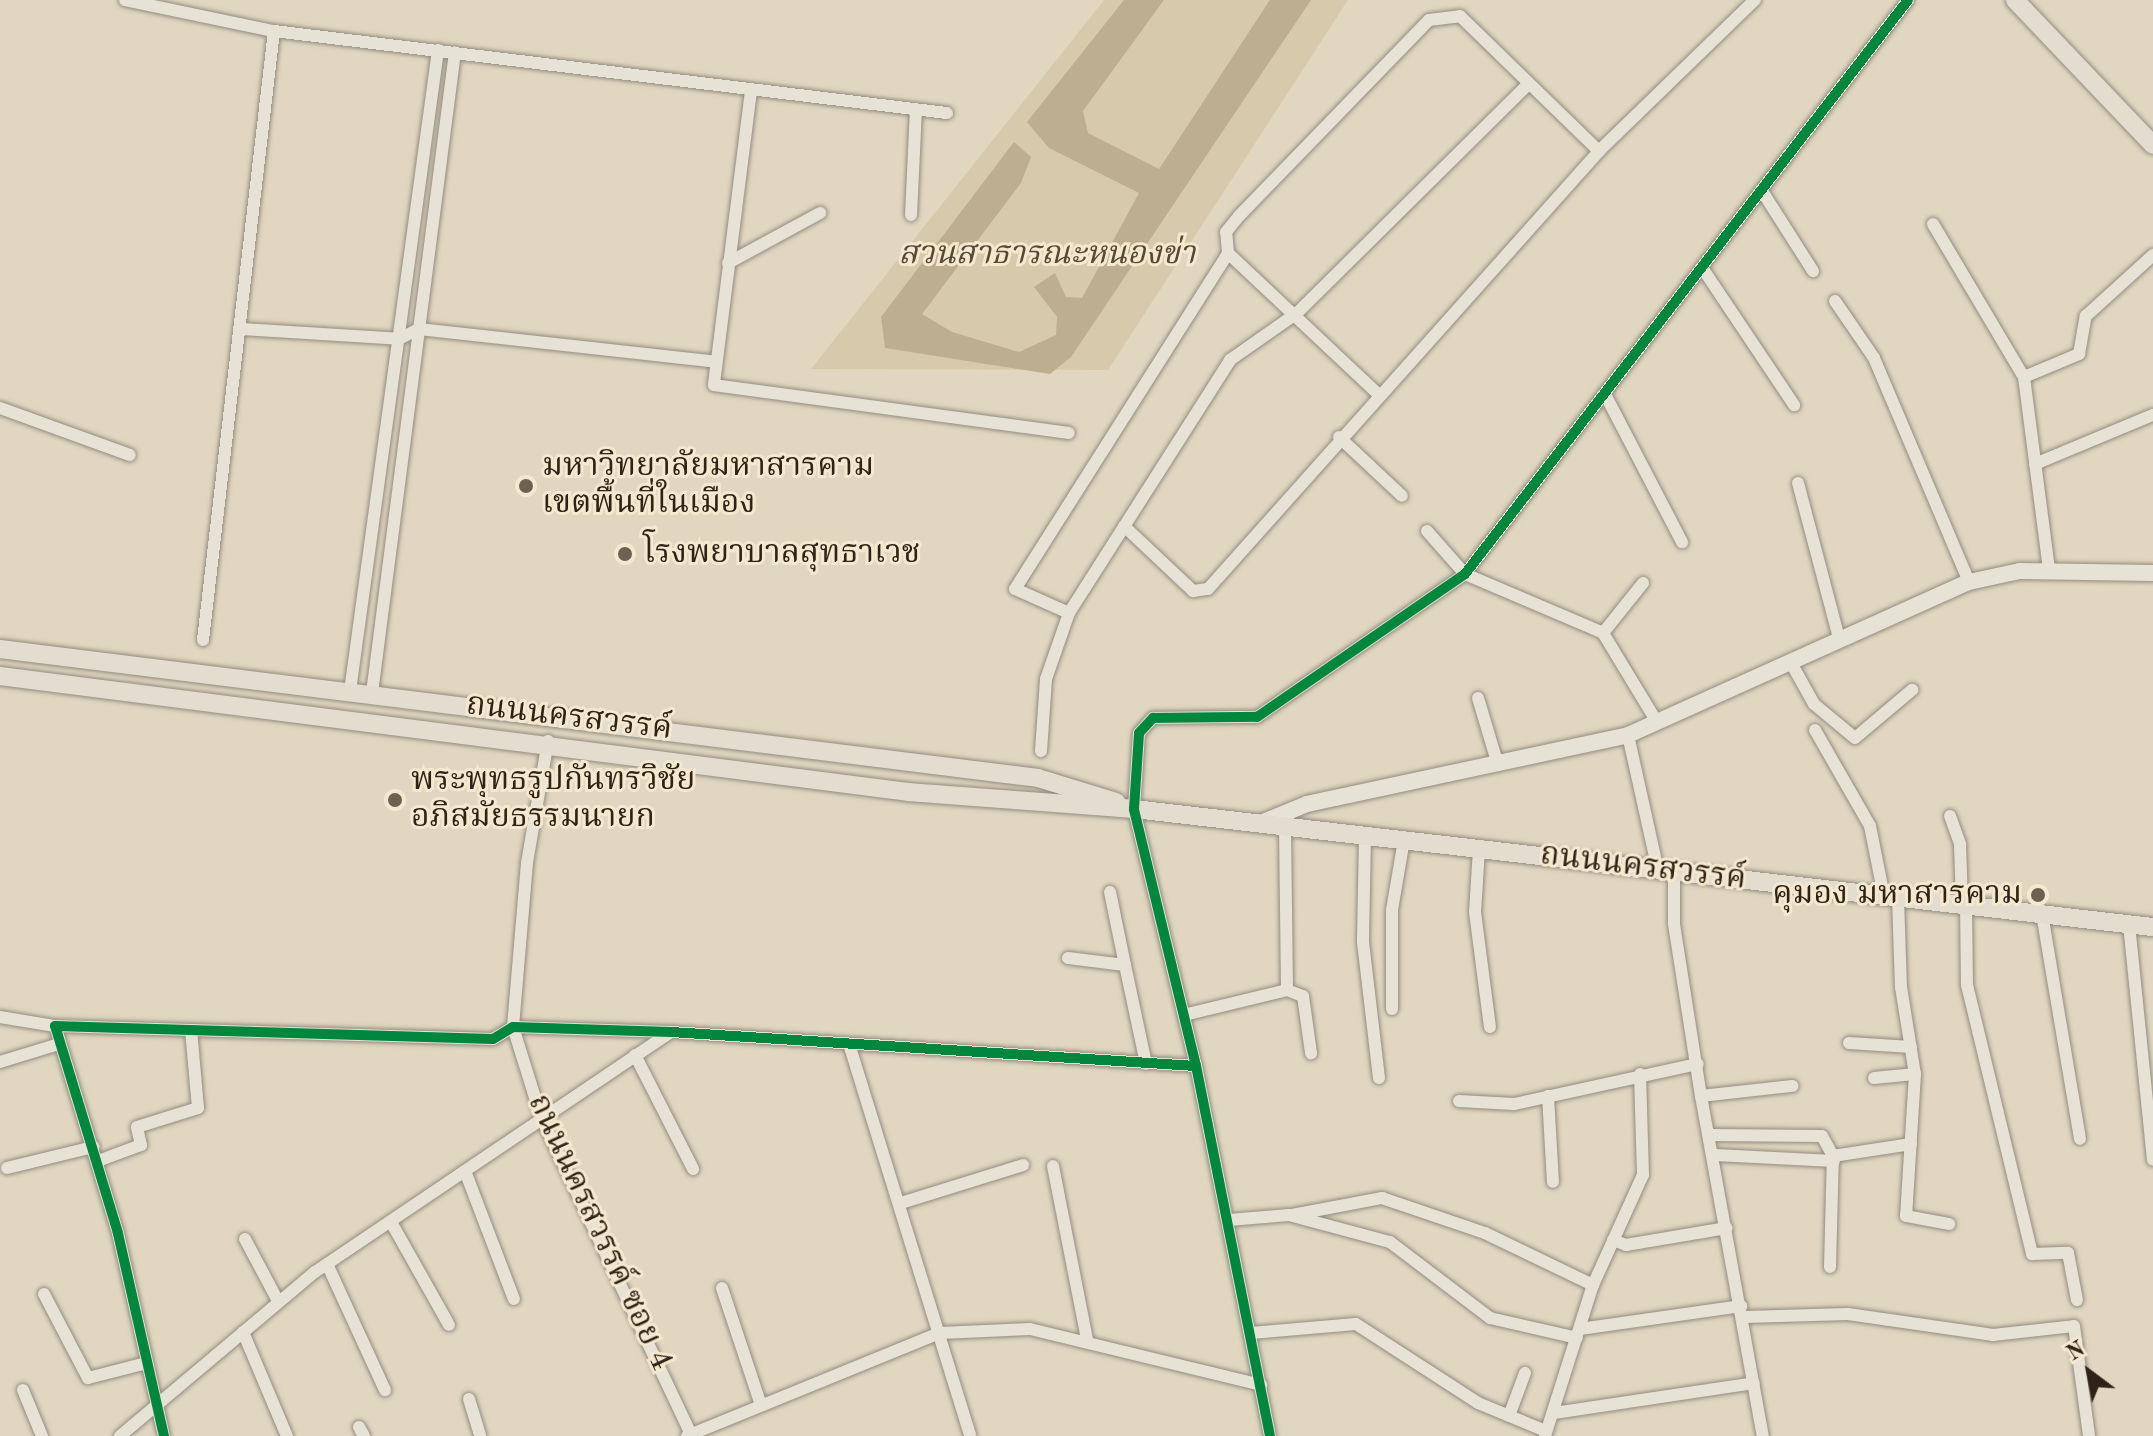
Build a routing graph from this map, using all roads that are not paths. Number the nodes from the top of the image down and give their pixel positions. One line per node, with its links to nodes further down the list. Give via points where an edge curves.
1 (125, 0): 5 (street)
2 (1755, 0): 14 (street)
3 (1908, 0): 16 (street)
4 (2015, 0): 12 (main road)
5 (274, 31): 6 (street); 31 (street)
6 (438, 50): 7 (street); 13 (street)
7 (455, 52): 9 (street); 15 (street)
8 (1527, 85): 14 (street); 22 (street, via 1460,16 1429,20 1239,216 1226,232); 30 (street)
9 (751, 91): 10 (street); 24 (street)
10 (916, 110): 11 (street); 18 (street)
11 (947, 113)
12 (2153, 145)
13 (424, 151): 15 (street); 19 (street)
14 (1599, 151): 36 (street)
15 (442, 154): 20 (street)
16 (1762, 191): 27 (street); 28 (street)
17 (820, 213): 24 (street)
18 (911, 215)
19 (415, 217): 20 (street); 25 (street)
20 (434, 220): 26 (street)
21 (1933, 224): 35 (street)
22 (1228, 253): 30 (street); 61 (street, via 1015,589)
23 (2153, 255): 35 (street, via 2086,316 2079,354)
24 (728, 263): 34 (street)
25 (408, 267): 26 (street); 33 (street)
26 (427, 269): 32 (street)
27 (1703, 269): 37 (street); 38 (street)
28 (1813, 271)
29 (1835, 301): 59 (street, via 1874,358)
30 (1297, 313): 36 (street); 51 (street, via 1230,360)
31 (242, 329): 33 (street); 64 (street)
32 (419, 329): 33 (street); 34 (street); 42 (street)
33 (399, 339): 41 (street)
34 (716, 362): 43 (street, via 714,385)
35 (2024, 377): 46 (street)
36 (1378, 394): 44 (street)
37 (1606, 396): 53 (street); 58 (street)
38 (1794, 405)
39 (0, 408): 45 (street)
40 (2153, 415): 46 (street)
41 (387, 422): 42 (street); 48 (street)
42 (407, 424): 49 (street)
43 (1069, 433)
44 (1339, 437): 50 (street); 51 (street, via 1208,589 1193,591)
45 (130, 455)
46 (2035, 464): 56 (street)
47 (1798, 483): 63 (street)
48 (379, 484): 49 (street); 54 (street)
49 (399, 486): 55 (street)
50 (1402, 496)
51 (1124, 526): 61 (street)
52 (1427, 531): 58 (street)
53 (1682, 542)
54 (369, 553): 55 (street); 71 (street)
55 (390, 556): 72 (street)
56 (2049, 570): 57 (street); 59 (street)
57 (2153, 573)
58 (1465, 574): 62 (street); 82 (street, via 1257,717 1145,723)
59 (1969, 582): 63 (street)
60 (1643, 583): 62 (street)
61 (1069, 613): 78 (street, via 1046,679)
62 (1603, 633): 74 (street)
63 (1839, 638): 67 (street)
64 (203, 640)
65 (0, 649): 66 (main road, ถนนนครสวรรค์)
66 (63, 657): 69 (main road); 71 (main road, ถนนนครสวรรค์)
67 (1790, 661): 70 (street, via 1814,704 1855,738); 74 (street)
68 (0, 676): 69 (main road, ถนนนครสวรรค์)
69 (60, 683): 77 (main road, ถนนนครสวรรค์)
70 (1912, 690)
71 (350, 691): 72 (main road, ถนนนครสวรรค์)
72 (372, 693): 80 (main road, ถนนนครสวรรค์)
73 (1478, 698): 79 (street)
74 (1657, 722): 76 (street)
75 (1815, 730): 91 (street, via 1870,826)
76 (1628, 735): 79 (street); 89 (street)
77 (548, 741): 81 (main road, ถนนนครสวรรค์); 103 (street, ถนนนครสวรรค์ ซอย 4, via 527,863)
78 (1041, 751)
79 (1498, 765): 84 (street, via 1307,804)
80 (1053, 781): 81 (main road); 82 (main road, ถนนนครสวรรค์)
81 (1050, 807): 82 (main road, ถนนนครสวรรค์)
82 (1134, 809): 84 (main road, ถนนนครสวรรค์); 100 (street)
83 (1950, 816): 92 (street, via 1960,844)
84 (1261, 823): 85 (main road, ถนนนครสวรรค์)
85 (1285, 826): 86 (main road, ถนนนครสวรรค์); 98 (street)
86 (1365, 836): 87 (main road, ถนนนครสวรรค์); 119 (street, via 1363,942)
87 (1404, 840): 88 (main road, ถนนนครสวรรค์); 99 (street, via 1392,910)
88 (1479, 849): 89 (main road, ถนนนครสวรรค์); 104 (street, via 1475,912)
89 (1666, 871): 91 (main road, ถนนนครสวรรค์); 115 (street)
90 (1110, 892): 97 (street)
91 (1891, 897): 92 (main road, ถนนนครสวรรค์); 110 (street)
92 (1964, 905): 93 (main road, ถนนนครสวรรค์); 154 (street, via 1969,998 2032,1254 2068,1253)
93 (2042, 914): 94 (main road, ถนนนครสวรรค์); 127 (street)
94 (2129, 924): 95 (main road, ถนนนครสวรรค์); 132 (street)
95 (2153, 927)
96 (1068, 958): 97 (street)
97 (1125, 965): 114 (street)
98 (1287, 990): 100 (street); 111 (street, via 1303,996)
99 (1392, 1009)
100 (1184, 1015): 116 (street)
101 (0, 1017): 102 (street)
102 (55, 1026): 105 (street); 108 (street)
103 (513, 1027): 105 (street, via 493,1039); 106 (street); 125 (street, ถนนนครสวรรค์ ซอย 4)
104 (1490, 1027)
105 (191, 1030): 133 (street, via 198,1108 137,1127 141,1145)
106 (671, 1032): 109 (street); 112 (street)
107 (1849, 1043): 110 (street)
108 (59, 1044): 113 (street); 129 (street)
109 (849, 1044): 114 (street); 140 (street)
110 (1911, 1047): 118 (street)
111 (1311, 1053)
112 (635, 1055): 125 (street); 137 (street)
113 (0, 1062)
114 (1146, 1064): 116 (street)
115 (1698, 1064): 117 (street); 123 (street)
116 (1196, 1066): 142 (street)
117 (1640, 1074): 122 (street); 147 (street, via 1643,1175)
118 (1915, 1074): 120 (street); 128 (street)
119 (1379, 1078)
120 (1874, 1078)
121 (1792, 1086): 123 (street)
122 (1548, 1096): 124 (street, via 1514,1104); 139 (street)
123 (1701, 1096): 126 (street)
124 (1459, 1101)
125 (541, 1117): 138 (street); 175 (street, ถนนนครสวรรค์ ซอย 4)
126 (1712, 1135): 130 (street); 131 (street, via 1822,1136)
127 (2080, 1139)
128 (1911, 1144): 131 (street); 144 (street, via 1906,1216)
129 (93, 1147): 133 (street); 136 (street)
130 (1715, 1155): 131 (street); 145 (street)
131 (1833, 1159): 149 (street)
132 (2153, 1160)
133 (98, 1161): 163 (street)
134 (1023, 1165): 140 (street)
135 (1053, 1166): 162 (street)
136 (7, 1168)
137 (693, 1169)
138 (465, 1171): 143 (street); 153 (street)
139 (1553, 1182)
140 (901, 1203): 159 (street)
141 (1289, 1215): 142 (street); 150 (street, via 1382,1198 1485,1233); 161 (street, via 1390,1242 1490,1318)
142 (1229, 1220): 160 (street)
143 (391, 1222): 148 (street); 157 (street)
144 (1949, 1224)
145 (1727, 1228): 147 (street, via 1626,1245); 156 (street)
146 (245, 1239): 155 (street)
147 (1613, 1240): 150 (street)
148 (327, 1264): 155 (street); 168 (street)
149 (1830, 1267)
150 (1593, 1285): 161 (street)
151 (722, 1288): 170 (street)
152 (44, 1294): 163 (street, via 88,1378)
153 (514, 1299)
154 (2077, 1300)
155 (278, 1301): 158 (street)
156 (1743, 1312): 161 (street); 165 (street); 184 (street, via 1848,1314 1993,1335 2074,1326)
157 (449, 1325)
158 (243, 1332): 171 (street); 179 (street)
159 (940, 1333): 162 (street, via 1030,1329); 170 (street); 181 (street)
160 (1251, 1333): 166 (street); 173 (street, via 1356,1324)
161 (1578, 1334): 172 (street)
162 (1087, 1339): 166 (street)
163 (147, 1363): 171 (street)
164 (1525, 1373): 173 (street)
165 (1754, 1383): 172 (street); 183 (street)
166 (1261, 1385): 182 (street)
167 (23, 1390): 176 (street)
168 (385, 1390)
169 (469, 1399): 180 (street)
170 (761, 1405): 175 (street)
171 (158, 1409): 177 (street); 178 (street)
172 (1554, 1413): 174 (street)
173 (1509, 1416): 174 (street)
174 (1545, 1434)
175 (690, 1435)
176 (42, 1436)
177 (120, 1436)
178 (164, 1436)
179 (287, 1436)
180 (480, 1436)
181 (970, 1436)
182 (1270, 1436)
183 (1763, 1436)
184 (2089, 1436)

